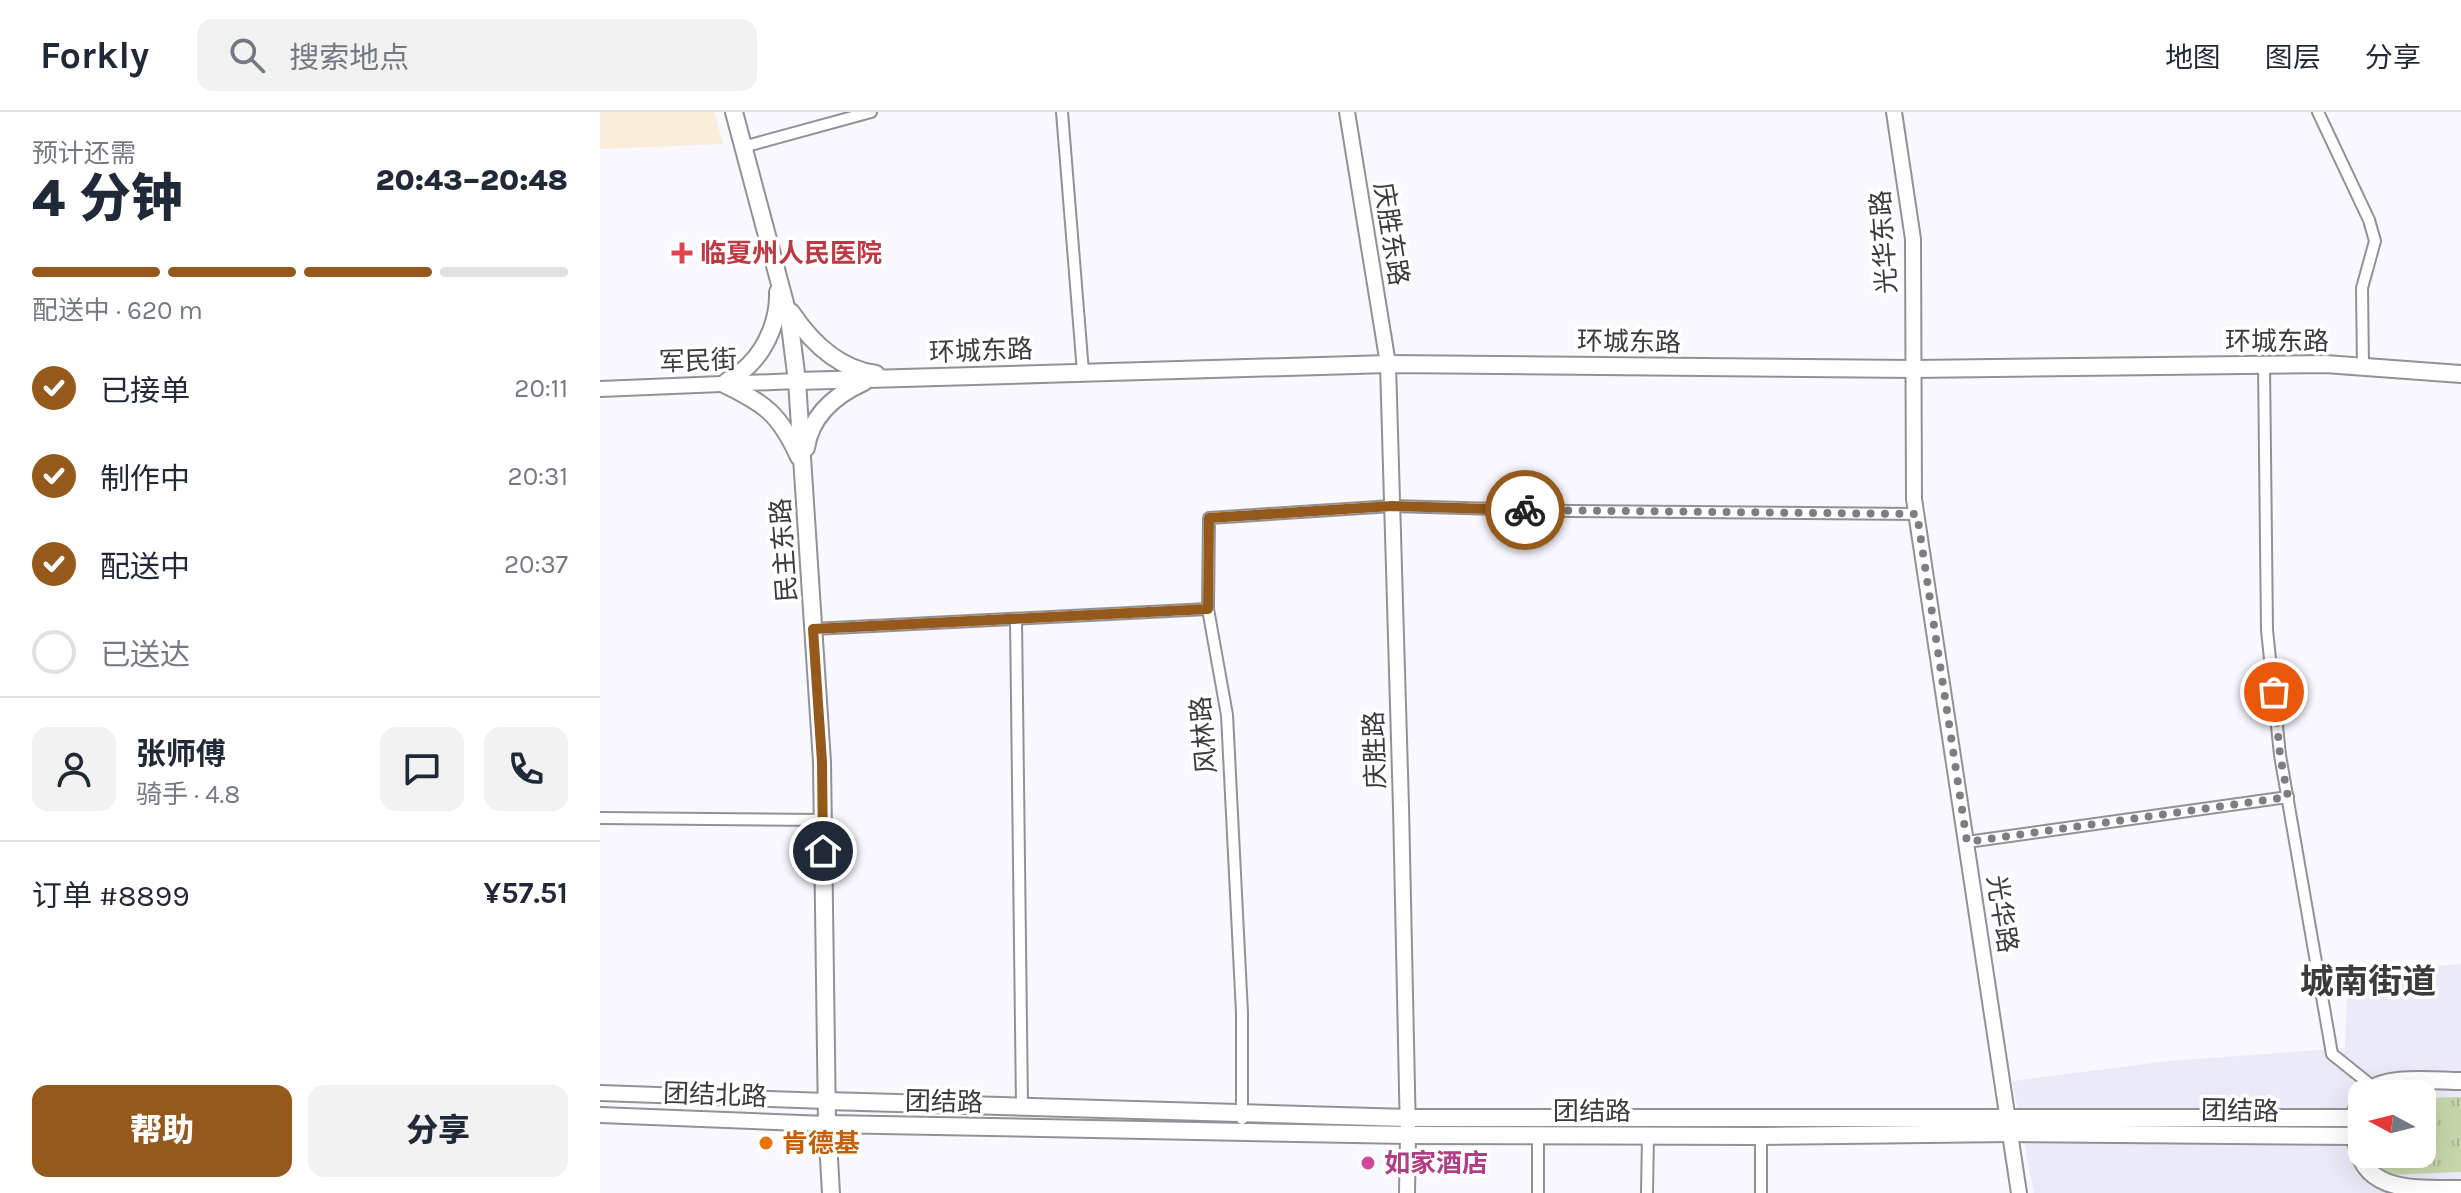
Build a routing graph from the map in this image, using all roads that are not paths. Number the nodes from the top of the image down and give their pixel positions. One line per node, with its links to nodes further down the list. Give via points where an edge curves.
1 (734, 112): 7 (main road)
2 (871, 112): 7 (street)
3 (1062, 112): 13 (street)
4 (1347, 112): 9 (main road, 庆胜东路)
5 (1894, 112): 12 (main road, 光华东路, via 1913,239)
6 (2318, 112): 11 (street, via 2375,241 2362,288)
7 (743, 147): 8 (main road)
8 (777, 272): 15 (main road, via 787,306 816,343 866,373); 16 (main road, 民主东路); 17 (main road, via 778,305 769,337 750,364)
9 (1388, 364): 12 (main road, 环城东路); 13 (main road, 环城东路); 20 (main road, 庆胜路)
10 (2264, 365): 11 (main road, 环城东路); 12 (main road, 环城东路); 25 (street, via 2267,630)
11 (2363, 367): 14 (main road, 环城东路)
12 (1913, 369): 21 (main road, 光华路)
13 (1083, 372): 15 (main road, 环城东路)
14 (2461, 374)
15 (901, 378): 16 (main road, 环城东路); 19 (main road, via 872,379 844,391 822,410 808,436)
16 (797, 381): 17 (main road, 军民街); 19 (main road, 民主东路)
17 (724, 384): 18 (main road, 军民街); 19 (main road, via 759,401 786,429)
18 (600, 389)
19 (803, 465): 24 (main road, 民主东路)
20 (1392, 506): 21 (street); 22 (street, 风林路, via 1209,518); 37 (main road, 庆胜路)
21 (1917, 514): 28 (main road, 光华路)
22 (1208, 609): 23 (street); 35 (street, 风林路, via 1227,715)
23 (1016, 619): 24 (street); 34 (street)
24 (813, 629): 27 (main road, 民主东路)
25 (2288, 797): 28 (street); 29 (street, via 2332,1054)
26 (600, 818): 27 (street)
27 (823, 820): 33 (main road, 民主东路)
28 (1967, 842): 40 (main road, 光华路)
29 (2355, 1080)
30 (2436, 1081): 31 (main road)
31 (2461, 1081)
32 (600, 1093): 33 (main road, 团结北路)
33 (827, 1101): 34 (main road, 团结路); 39 (main road, 民主东路)
34 (1022, 1106): 35 (main road, 团结路)
35 (1242, 1113): 37 (main road, 团结路); 41 (street, 风林路)
36 (600, 1115): 39 (main road, 团结北路)
37 (1408, 1118): 40 (main road, 团结路); 42 (main road, 庆胜路)
38 (2348, 1118): 40 (main road, 团结路)
39 (827, 1124): 41 (main road, 团结路); 49 (main road, 民主东路)
40 (2010, 1125): 45 (main road, 团结路); 46 (main road, 团结路); 54 (main road, 光华路)
41 (1242, 1133): 42 (main road, 团结路)
42 (1408, 1135): 43 (main road, 团结路); 50 (main road, 庆胜路)
43 (1538, 1135): 44 (main road, 团结路); 51 (street)
44 (1648, 1135): 45 (main road, 团结路); 52 (street)
45 (1761, 1136): 53 (street)
46 (2348, 1136)
47 (2363, 1168): 48 (main road, via 2369,1178 2391,1189)
48 (2461, 1189)
49 (831, 1193)
50 (1407, 1193)
51 (1538, 1193)
52 (1647, 1193)
53 (1761, 1193)
54 (2019, 1193)

